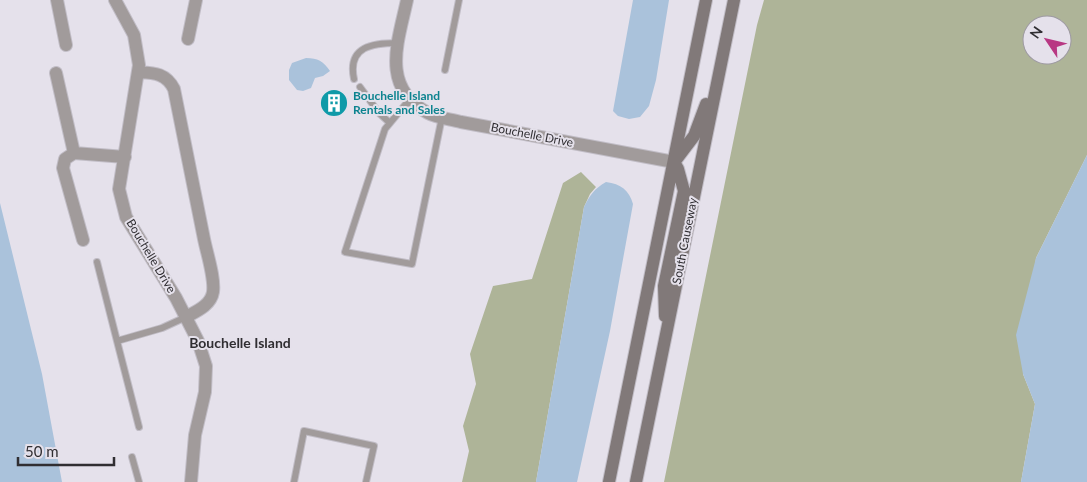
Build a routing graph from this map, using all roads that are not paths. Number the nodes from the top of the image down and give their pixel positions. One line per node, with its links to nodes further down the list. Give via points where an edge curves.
1 (56, 0): 10 (street)
2 (115, 0): 14 (street, Bouchelle Drive, via 134,35)
3 (196, 0): 8 (street)
4 (407, 0): 9 (street, Bouchelle Drive)
5 (459, 0): 12 (lane)
6 (706, 0): 22 (main road)
7 (734, 0): 11 (main road, South Causeway)
8 (188, 39)
9 (398, 43): 15 (lane, via 376,43 361,50 354,59); 17 (street, Bouchelle Drive, via 395,59 397,78)
10 (66, 46)
11 (720, 67): 22 (main road, via 694,136); 26 (main road, South Causeway)
12 (445, 70)
13 (56, 72): 20 (street)
14 (138, 72): 21 (street, Bouchelle Drive); 25 (street, via 166,77 174,89 209,261 213,285 210,299)
15 (354, 79)
16 (360, 87): 19 (lane)
17 (410, 100): 18 (street, Bouchelle Drive, via 429,114); 19 (lane)
18 (442, 117): 19 (lane, via 412,264 345,252 385,129); 22 (street, Bouchelle Drive)
19 (390, 124)
20 (74, 153): 21 (street); 23 (street, via 67,156 63,165)
21 (124, 156): 25 (street, Bouchelle Drive, via 120,189 126,217)
22 (674, 162): 26 (main road, via 684,191 664,286); 34 (main road)
23 (83, 240)
24 (97, 262): 27 (lane)
25 (186, 317): 27 (lane, via 162,328); 31 (street, Bouchelle Drive, via 206,366 206,392 195,435)
26 (666, 335): 35 (main road, South Causeway)
27 (117, 341): 28 (lane)
28 (139, 427)
29 (132, 457): 30 (lane)
30 (139, 482)
31 (190, 482)
32 (294, 482): 33 (lane, via 304,431 374,446)
33 (366, 482)
34 (609, 482)
35 (636, 482)

